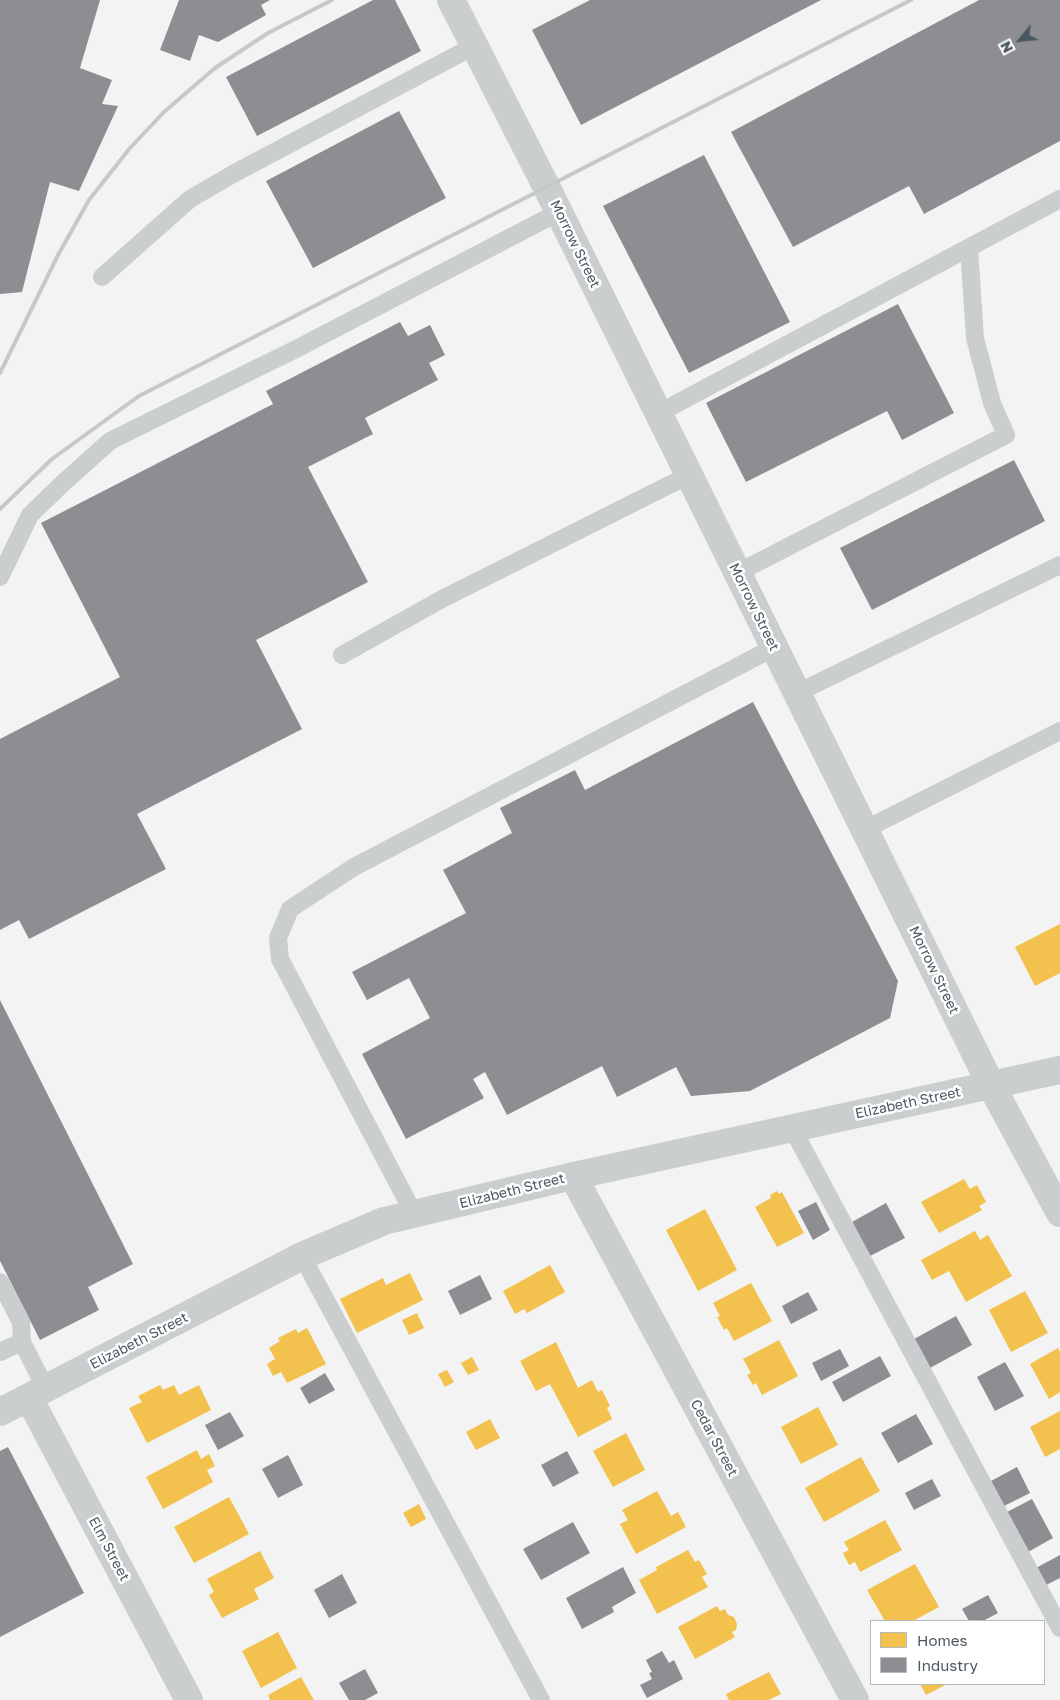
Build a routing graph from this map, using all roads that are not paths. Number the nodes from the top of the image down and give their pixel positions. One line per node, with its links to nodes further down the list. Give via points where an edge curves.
1 (451, 0): 2 (street, Morrow Street)
2 (474, 46): 4 (street, Morrow Street); 6 (lane, via 190,199)
3 (1060, 199): 5 (lane)
4 (559, 212): 7 (street, Morrow Street); 11 (lane, via 300,347 110,441 30,515)
5 (969, 248): 7 (lane); 10 (lane, via 975,338 992,403 1006,435)
6 (102, 277)
7 (659, 413): 8 (street, Morrow Street)
8 (689, 475): 10 (street, Morrow Street); 13 (lane, via 442,599)
9 (1060, 565): 14 (lane)
10 (738, 572): 12 (street, Morrow Street)
11 (0, 577)
12 (775, 647): 14 (street, Morrow Street); 22 (lane, via 354,867 290,909 278,938 280,959)
13 (342, 655)
14 (797, 692): 16 (street, Morrow Street)
15 (1060, 731): 16 (lane)
16 (864, 830): 18 (street, Morrow Street)
17 (1060, 1070): 18 (street, Elizabeth Street)
18 (991, 1085): 19 (street, Elizabeth Street); 21 (street, Morrow Street)
19 (792, 1128): 20 (street, Elizabeth Street); 29 (lane)
20 (573, 1176): 22 (street, Elizabeth Street); 32 (street, Cedar Street)
21 (1060, 1213)
22 (414, 1214): 23 (street, Elizabeth Street, via 384,1221)
23 (302, 1256): 27 (street, Elizabeth Street); 31 (lane)
24 (0, 1282): 25 (lane, via 21,1322)
25 (22, 1342): 26 (lane); 27 (lane)
26 (0, 1352)
27 (37, 1393): 28 (street, Elizabeth Street); 30 (street, Elm Street)
28 (0, 1412)
29 (1060, 1628)
30 (189, 1700)
31 (541, 1700)
32 (855, 1700)

